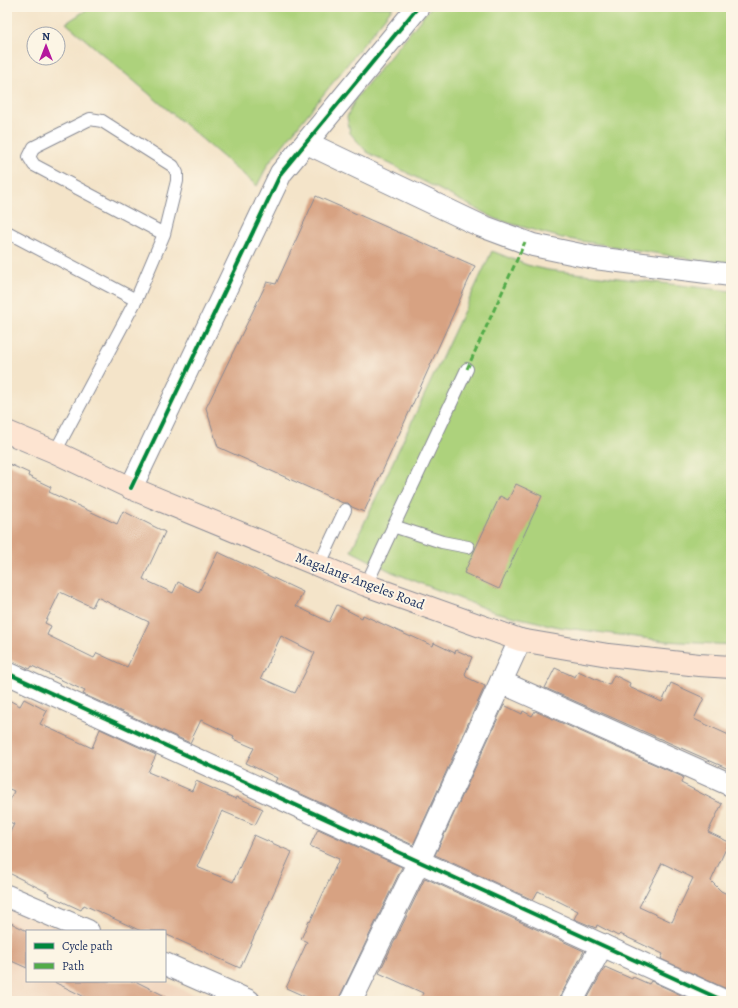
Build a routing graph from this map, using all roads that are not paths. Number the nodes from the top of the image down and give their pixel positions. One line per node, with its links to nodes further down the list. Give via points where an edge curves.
1 (418, 7): 2 (street)
2 (307, 143): 5 (street, via 479,225 533,245 596,258); 10 (street, via 281,173)
3 (7, 232): 6 (lane)
4 (164, 234): 4 (lane, via 177,181 177,173 173,166 102,121 90,119 34,147 29,157 34,165); 6 (lane)
5 (731, 275)
6 (136, 300): 9 (lane)
7 (467, 369): 12 (lane)
8 (7, 432): 9 (main road, Magalang-Angeles Road)
9 (54, 452): 10 (main road, Magalang-Angeles Road)
10 (131, 488): 14 (main road, Magalang-Angeles Road)
11 (345, 510): 14 (lane)
12 (393, 526): 13 (lane, via 442,542); 15 (lane)
13 (468, 547)
14 (319, 566): 15 (main road, Magalang-Angeles Road)
15 (366, 585): 16 (main road, Magalang-Angeles Road)
16 (520, 640): 17 (main road, Magalang-Angeles Road, via 608,655); 19 (street)
17 (731, 668)
18 (7, 673): 21 (street)
19 (501, 682): 20 (street); 21 (street)
20 (731, 785)
21 (419, 861): 24 (street); 27 (street)
22 (7, 896): 23 (street)
23 (86, 930)
24 (602, 945): 28 (street); 29 (street)
25 (166, 964): 26 (street)
26 (249, 1001)
27 (351, 1001)
28 (572, 1001)
29 (724, 1001)

